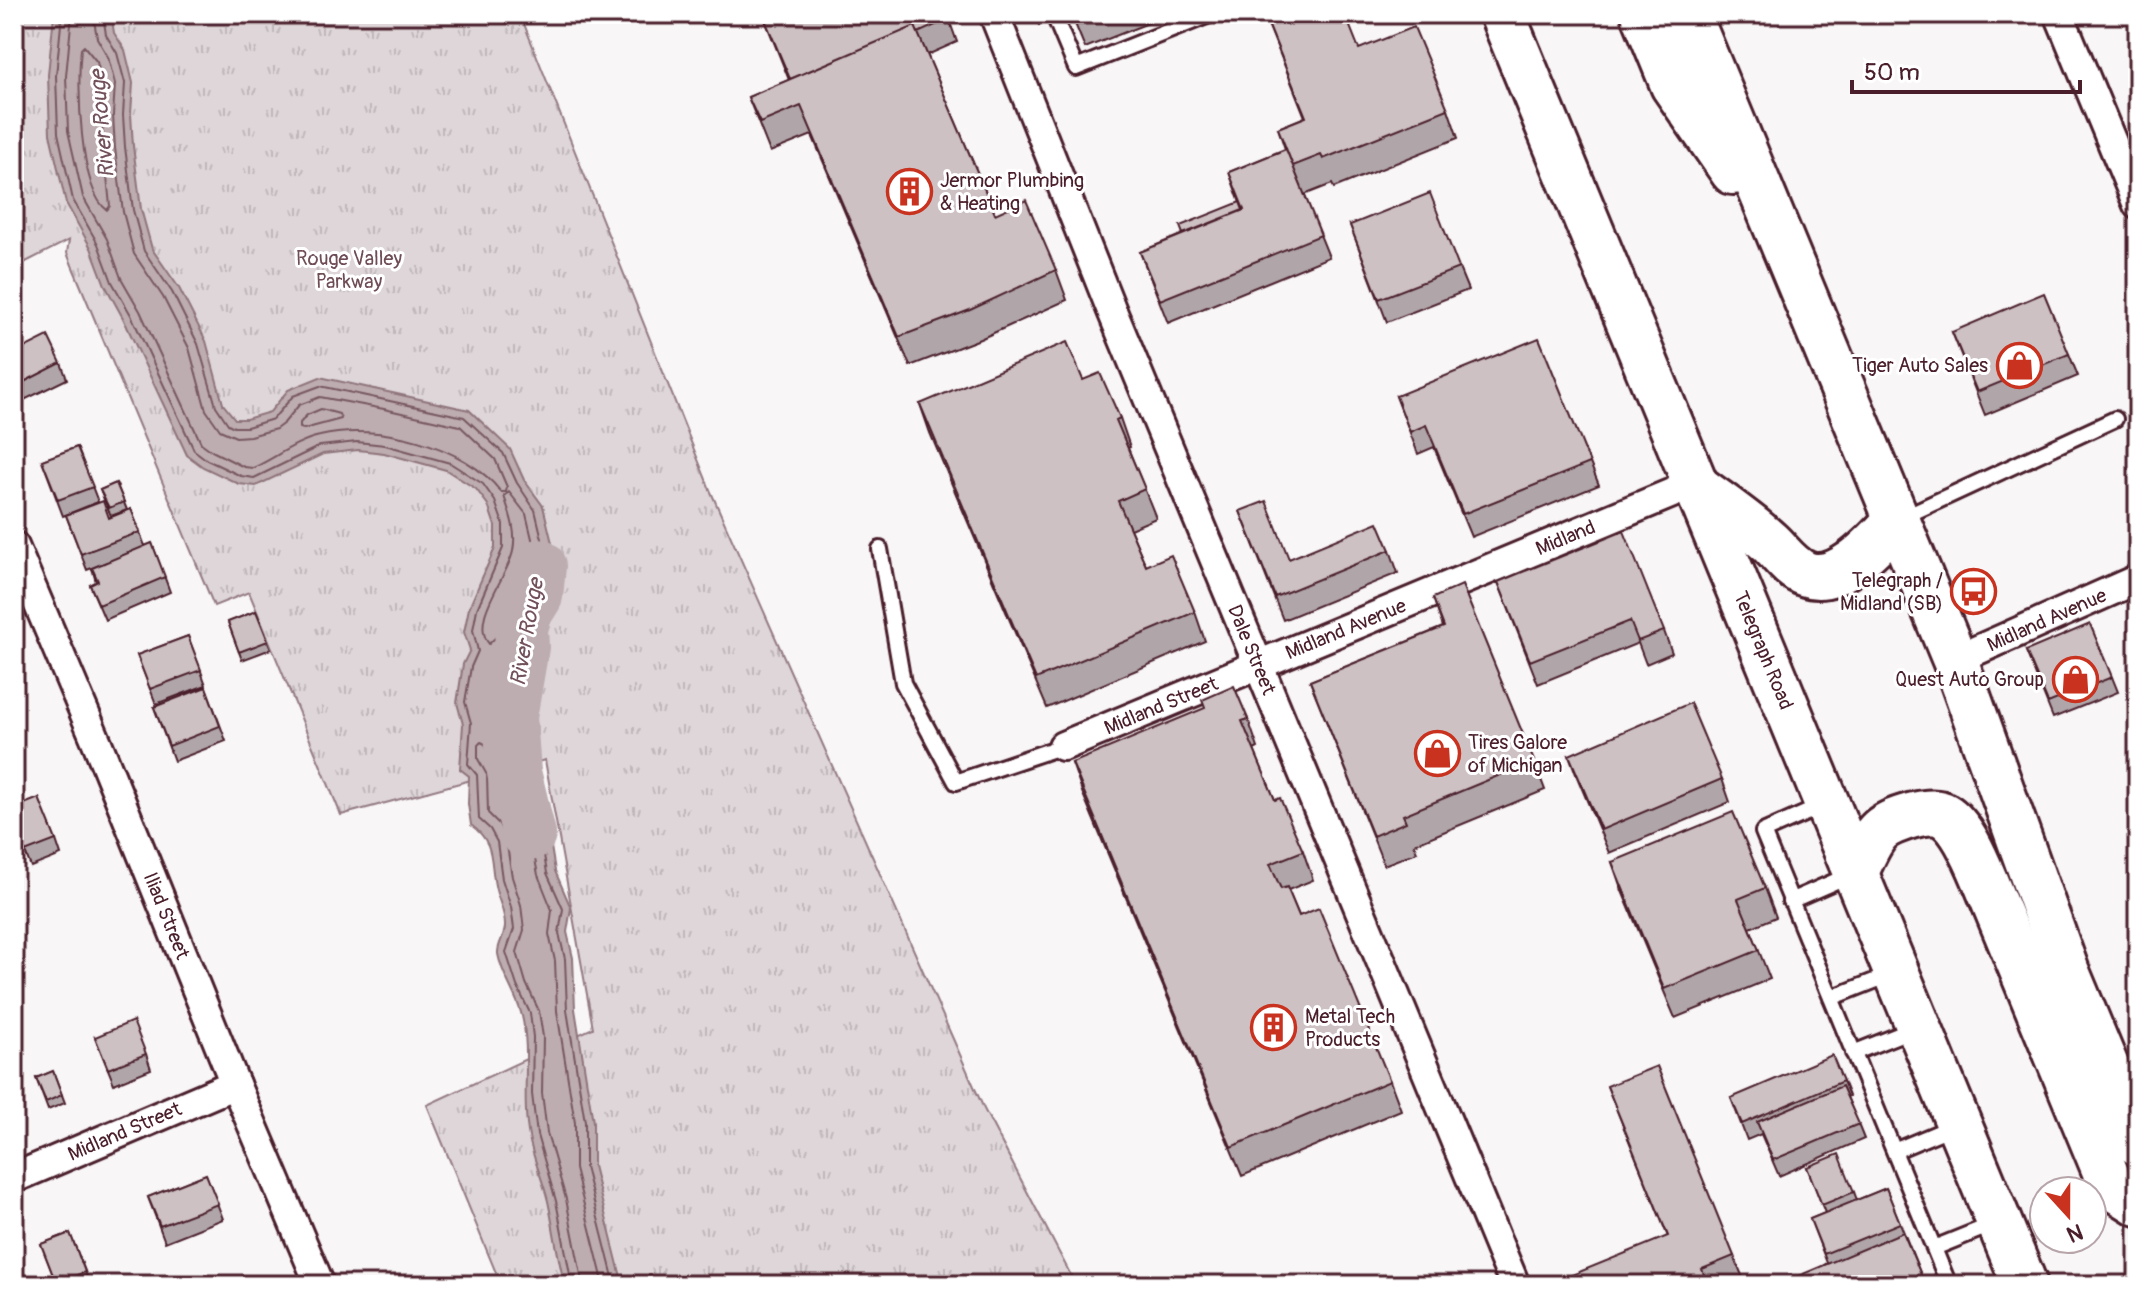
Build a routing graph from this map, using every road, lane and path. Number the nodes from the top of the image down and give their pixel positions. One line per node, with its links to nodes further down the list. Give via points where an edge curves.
1 (994, 14): 18 (street, Dale Street)
2 (1212, 14): 7 (lane, via 1076,68)
3 (1502, 14): 11 (main road, Telegraph Road)
4 (1644, 14): 9 (main road, via 1673,85)
5 (1688, 14): 9 (main road)
6 (2059, 14): 8 (street)
7 (1055, 18)
8 (2138, 205)
9 (1782, 243): 12 (main road)
10 (2115, 419): 12 (lane)
11 (1694, 484): 12 (main road, via 1808,575 1849,566); 16 (street, Midland); 20 (main road, Telegraph Road)
12 (1897, 520): 17 (main road)
13 (14, 546): 27 (street, Iliad Street)
14 (880, 549): 19 (lane, via 903,683 956,782)
15 (2138, 579): 17 (street, Midland Avenue)
16 (1436, 592): 18 (street, Midland Avenue)
17 (1955, 660): 29 (main road, via 2067,972)
18 (1258, 667): 19 (street, Midland Street); 36 (street, Dale Street)
19 (1063, 746)
20 (1827, 805): 21 (main road, Telegraph Road); 22 (lane, via 1763,832)
21 (1855, 873): 22 (lane); 23 (main road, Telegraph Road); 32 (main road, via 1880,830 1899,821 1925,811 1943,814 1956,827 1974,855 2111,1186)
22 (1790, 901): 24 (lane)
23 (1896, 972): 24 (lane); 25 (main road, Telegraph Road)
24 (1831, 998): 26 (lane)
25 (1918, 1027): 26 (lane); 28 (main road, Telegraph Road)
26 (1853, 1053): 30 (lane)
27 (235, 1084): 31 (street, Midland Street); 35 (street, Iliad Street)
28 (1959, 1125): 30 (lane); 33 (main road, Telegraph Road)
29 (2138, 1143)
30 (1894, 1151): 34 (lane)
31 (14, 1178)
32 (2138, 1203)
33 (1999, 1222): 34 (lane); 38 (main road, Telegraph Road)
34 (1934, 1248): 37 (lane)
35 (320, 1285)
36 (1515, 1285)
37 (1949, 1285)
38 (2025, 1285)

